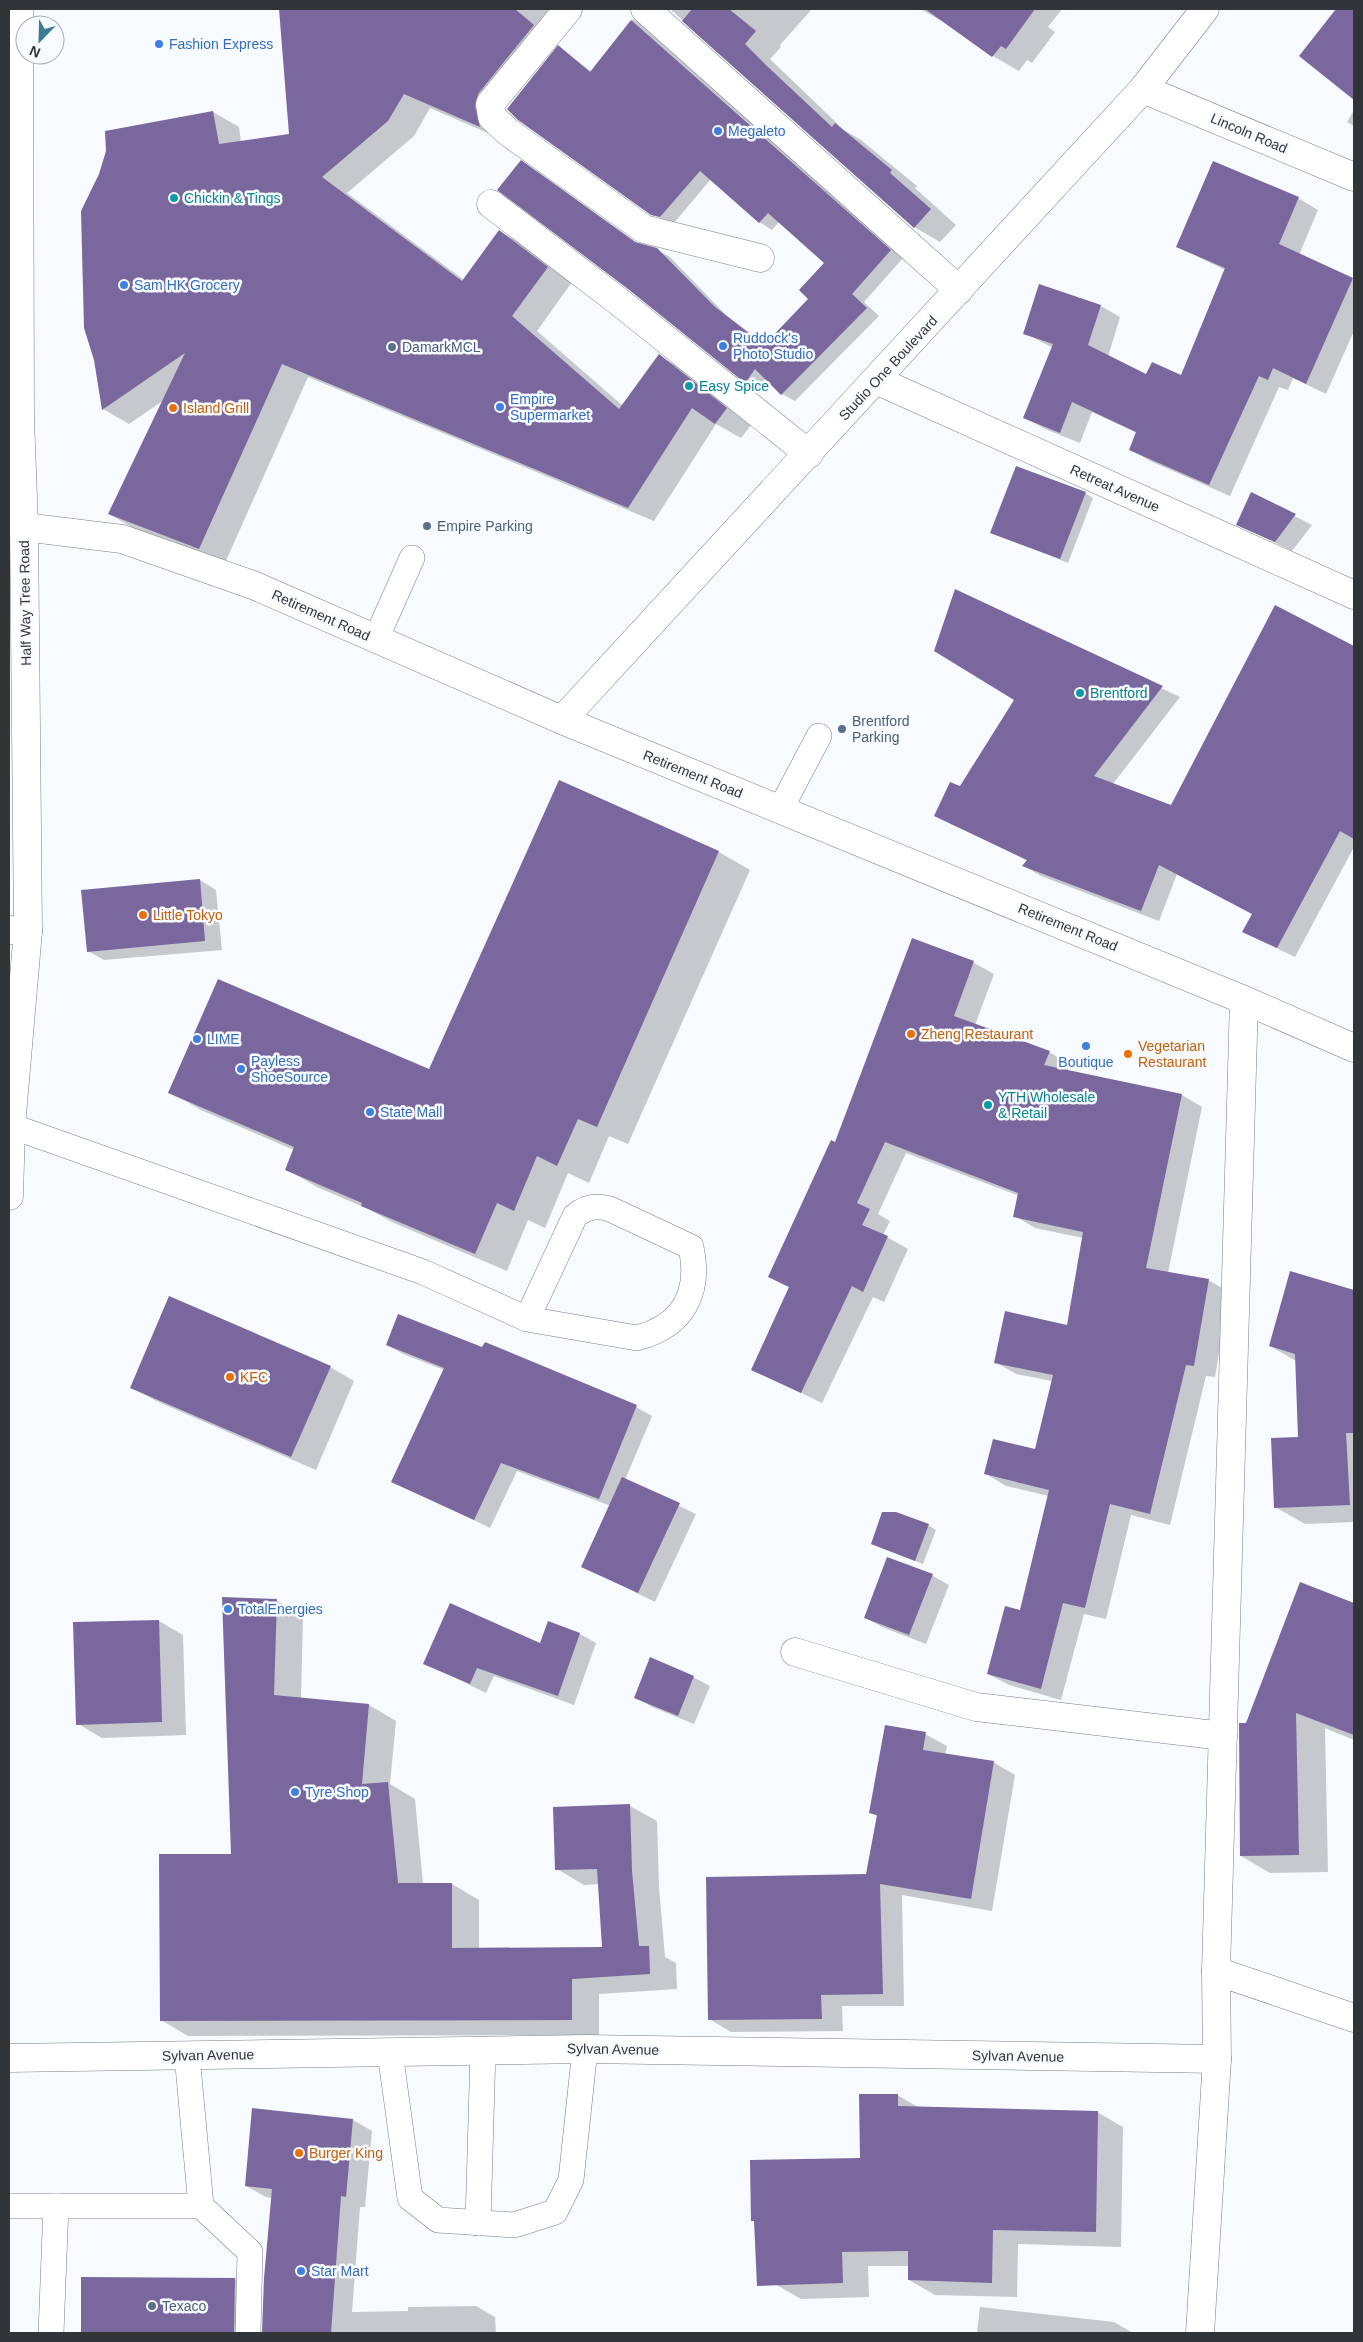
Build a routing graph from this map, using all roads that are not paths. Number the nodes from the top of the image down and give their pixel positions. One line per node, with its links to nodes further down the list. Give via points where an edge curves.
1 (568, 9): 8 (street, via 490,104 492,117 508,132 644,229)
2 (645, 9): 9 (street)
3 (1205, 9): 5 (street, Studio One Boulevard)
4 (15, 26): 11 (street, Half Way Tree Road)
5 (1143, 89): 6 (street, Lincoln Road); 9 (street, Studio One Boulevard)
6 (1354, 177)
7 (491, 204): 12 (street)
8 (760, 258)
9 (959, 290): 10 (street, Studio One Boulevard)
10 (876, 380): 12 (street, Studio One Boulevard); 15 (street, Retreat Avenue)
11 (14, 417): 13 (street, Half Way Tree Road)
12 (809, 454): 17 (street, Studio One Boulevard)
13 (24, 527): 16 (street, Retirement Road, via 122,539 253,585); 20 (street, Half Way Tree Road)
14 (412, 558): 16 (lane)
15 (1354, 595)
16 (376, 639): 17 (street, Retirement Road)
17 (562, 720): 19 (street, Retirement Road)
18 (819, 736): 19 (lane)
19 (780, 810): 21 (street, Retirement Road)
20 (18, 931): 23 (street, Half Way Tree Road)
21 (1244, 1000): 22 (street, Retirement Road); 27 (street)
22 (1354, 1048)
23 (10, 1126): 24 (street, Half Way Tree Road); 25 (lane, via 423,1272)
24 (9, 1196)
25 (526, 1319): 25 (lane, via 637,1338 652,1334 676,1317 692,1292 695,1278 691,1248 610,1208 585,1209 575,1216)
26 (795, 1652): 27 (street, via 976,1707)
27 (1223, 1736): 28 (street)
28 (1216, 1970): 29 (street); 35 (street)
29 (1354, 2018)
30 (585, 2049): 31 (street, Sylvan Avenue); 35 (street, Sylvan Avenue); 39 (lane, via 571,2180 555,2212 514,2225)
31 (483, 2050): 32 (street, Sylvan Avenue); 39 (lane)
32 (390, 2052): 33 (street, Sylvan Avenue); 39 (lane, via 410,2198 438,2220)
33 (187, 2055): 34 (street, Sylvan Avenue); 38 (lane)
34 (9, 2058)
35 (1217, 2059): 42 (street)
36 (9, 2206): 37 (lane)
37 (56, 2206): 38 (lane); 40 (lane)
38 (201, 2206): 41 (lane, via 250,2252)
39 (478, 2223)
40 (52, 2333)
41 (248, 2333)
42 (1200, 2333)

